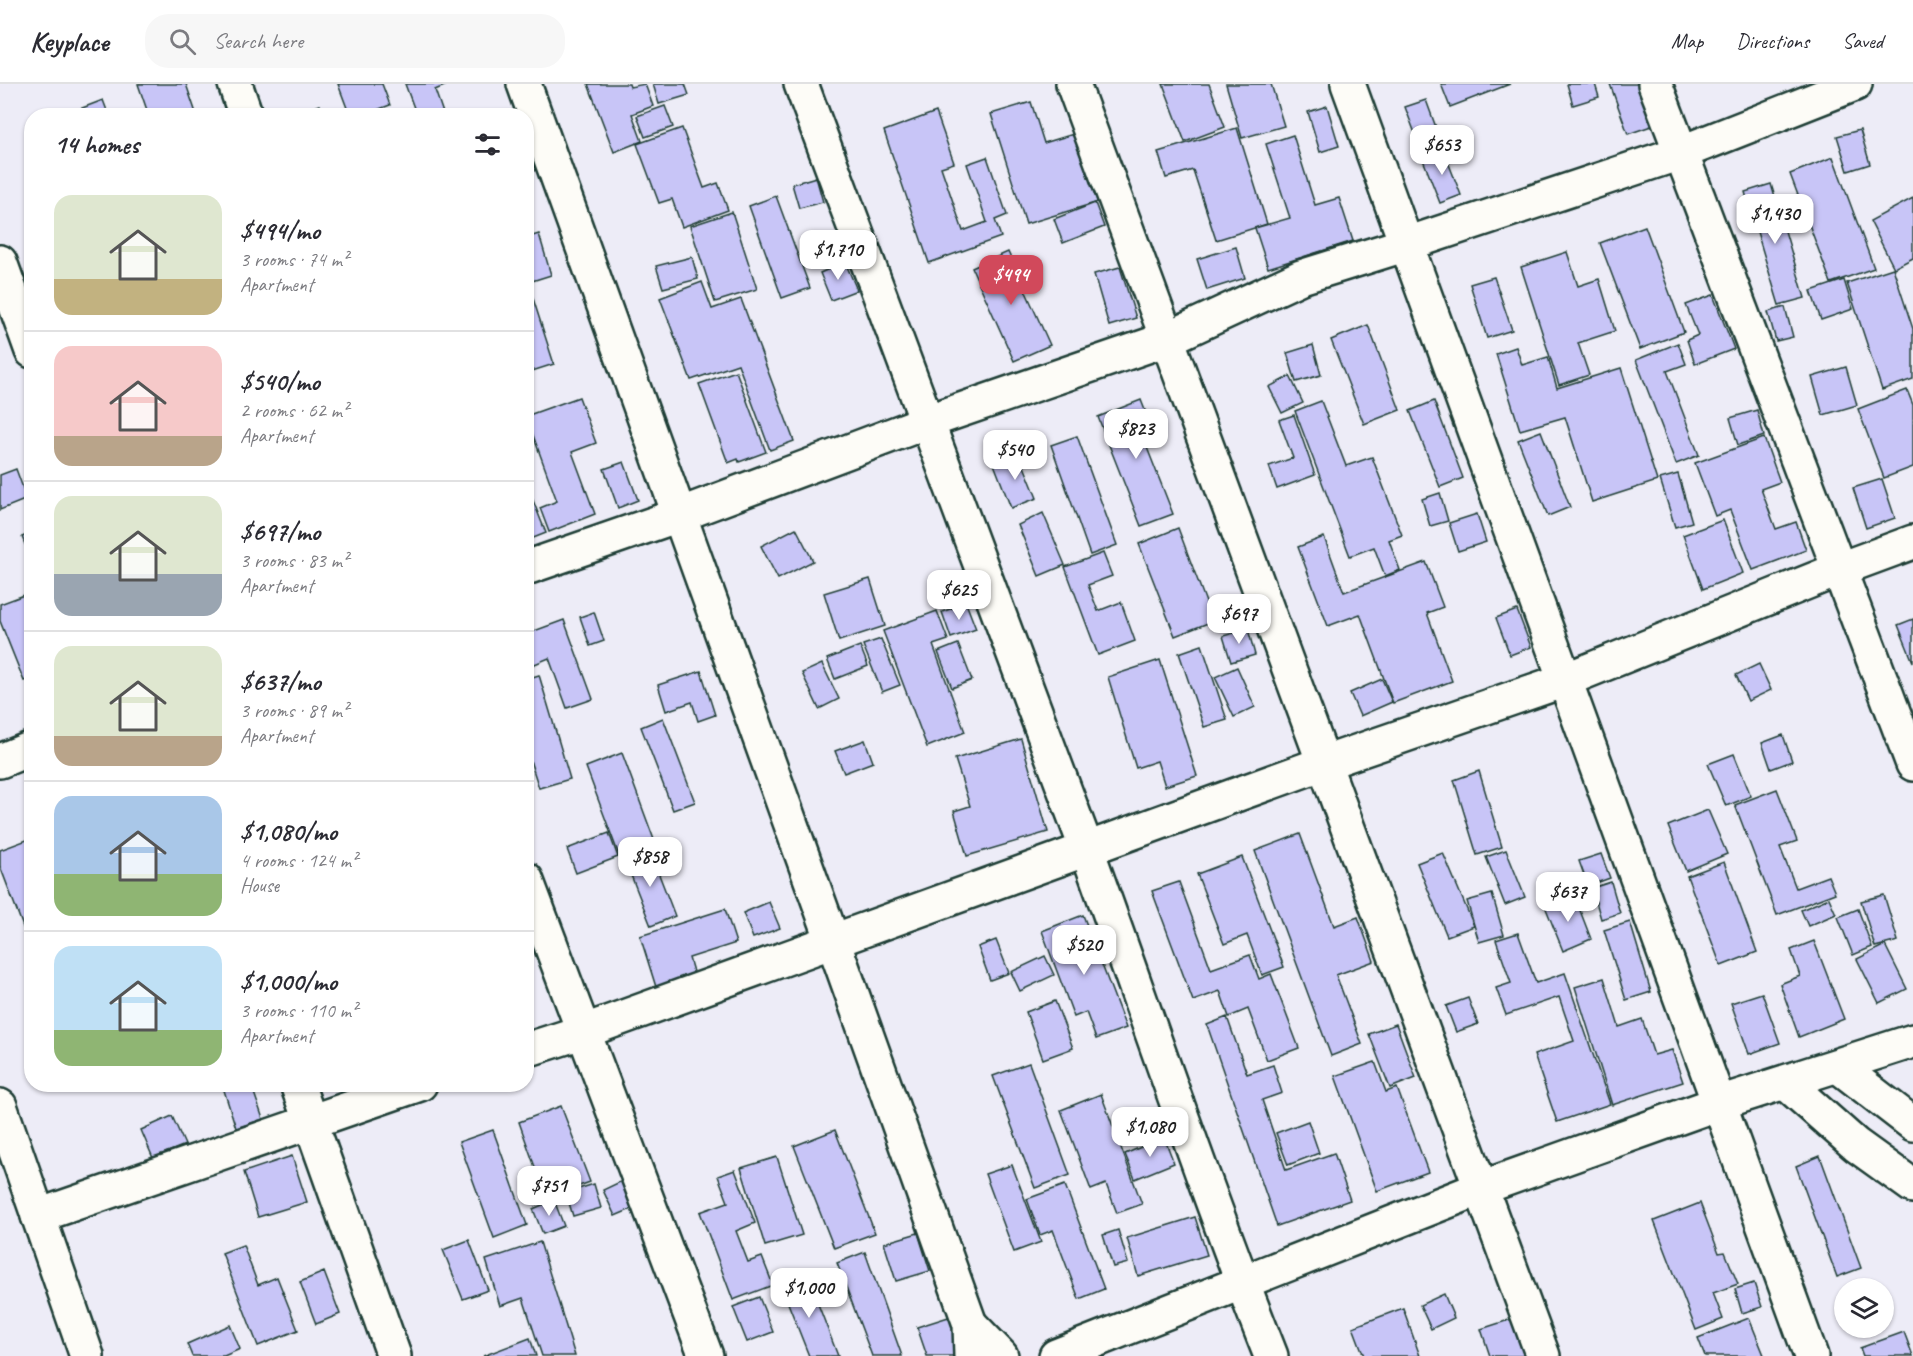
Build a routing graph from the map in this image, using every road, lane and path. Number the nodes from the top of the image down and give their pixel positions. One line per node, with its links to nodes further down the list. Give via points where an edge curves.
1 (235, 84): 8 (street)
2 (524, 84): 9 (street)
3 (801, 84): 16 (street)
4 (1073, 84): 15 (street)
5 (1348, 84): 12 (street)
6 (1655, 84): 11 (street)
7 (1855, 84): 11 (street)
8 (243, 108)
9 (533, 108)
10 (534, 112): 17 (street)
11 (1680, 153): 12 (street); 20 (street)
12 (1407, 244): 15 (street, via 1301,277); 21 (street)
13 (0, 262): 14 (street)
14 (24, 329)
15 (1167, 339): 16 (street); 24 (street)
16 (929, 421): 17 (street); 26 (street)
17 (679, 515): 19 (street); 28 (street)
18 (1913, 542): 20 (street)
19 (534, 565)
20 (1840, 569): 21 (street); 25 (street)
21 (1565, 680): 24 (street); 36 (street)
22 (24, 751): 23 (street)
23 (0, 761)
24 (1324, 763): 26 (street); 41 (street)
25 (1913, 764)
26 (1086, 849): 28 (street); 43 (street)
27 (534, 899): 29 (street)
28 (834, 939): 29 (street); 44 (street)
29 (585, 1030): 31 (street); 47 (street)
30 (1913, 1041): 32 (street)
31 (534, 1047)
32 (1838, 1066): 33 (street); 39 (street)
33 (1786, 1083): 36 (street); 40 (street, via 1857,1145)
34 (300, 1092): 38 (street)
35 (396, 1092): 38 (street)
36 (1719, 1103): 41 (street); 53 (street)
37 (0, 1106): 42 (street)
38 (310, 1121): 42 (street); 46 (street)
39 (1913, 1124)
40 (1913, 1186)
41 (1481, 1188): 43 (street); 52 (street)
42 (38, 1216): 45 (street)
43 (1242, 1282): 50 (street); 51 (street)
44 (970, 1324): 48 (street); 49 (street)
45 (87, 1356)
46 (394, 1356)
47 (706, 1356)
48 (971, 1356)
49 (1001, 1356)
50 (1056, 1356)
51 (1271, 1356)
52 (1543, 1356)
53 (1811, 1356)

